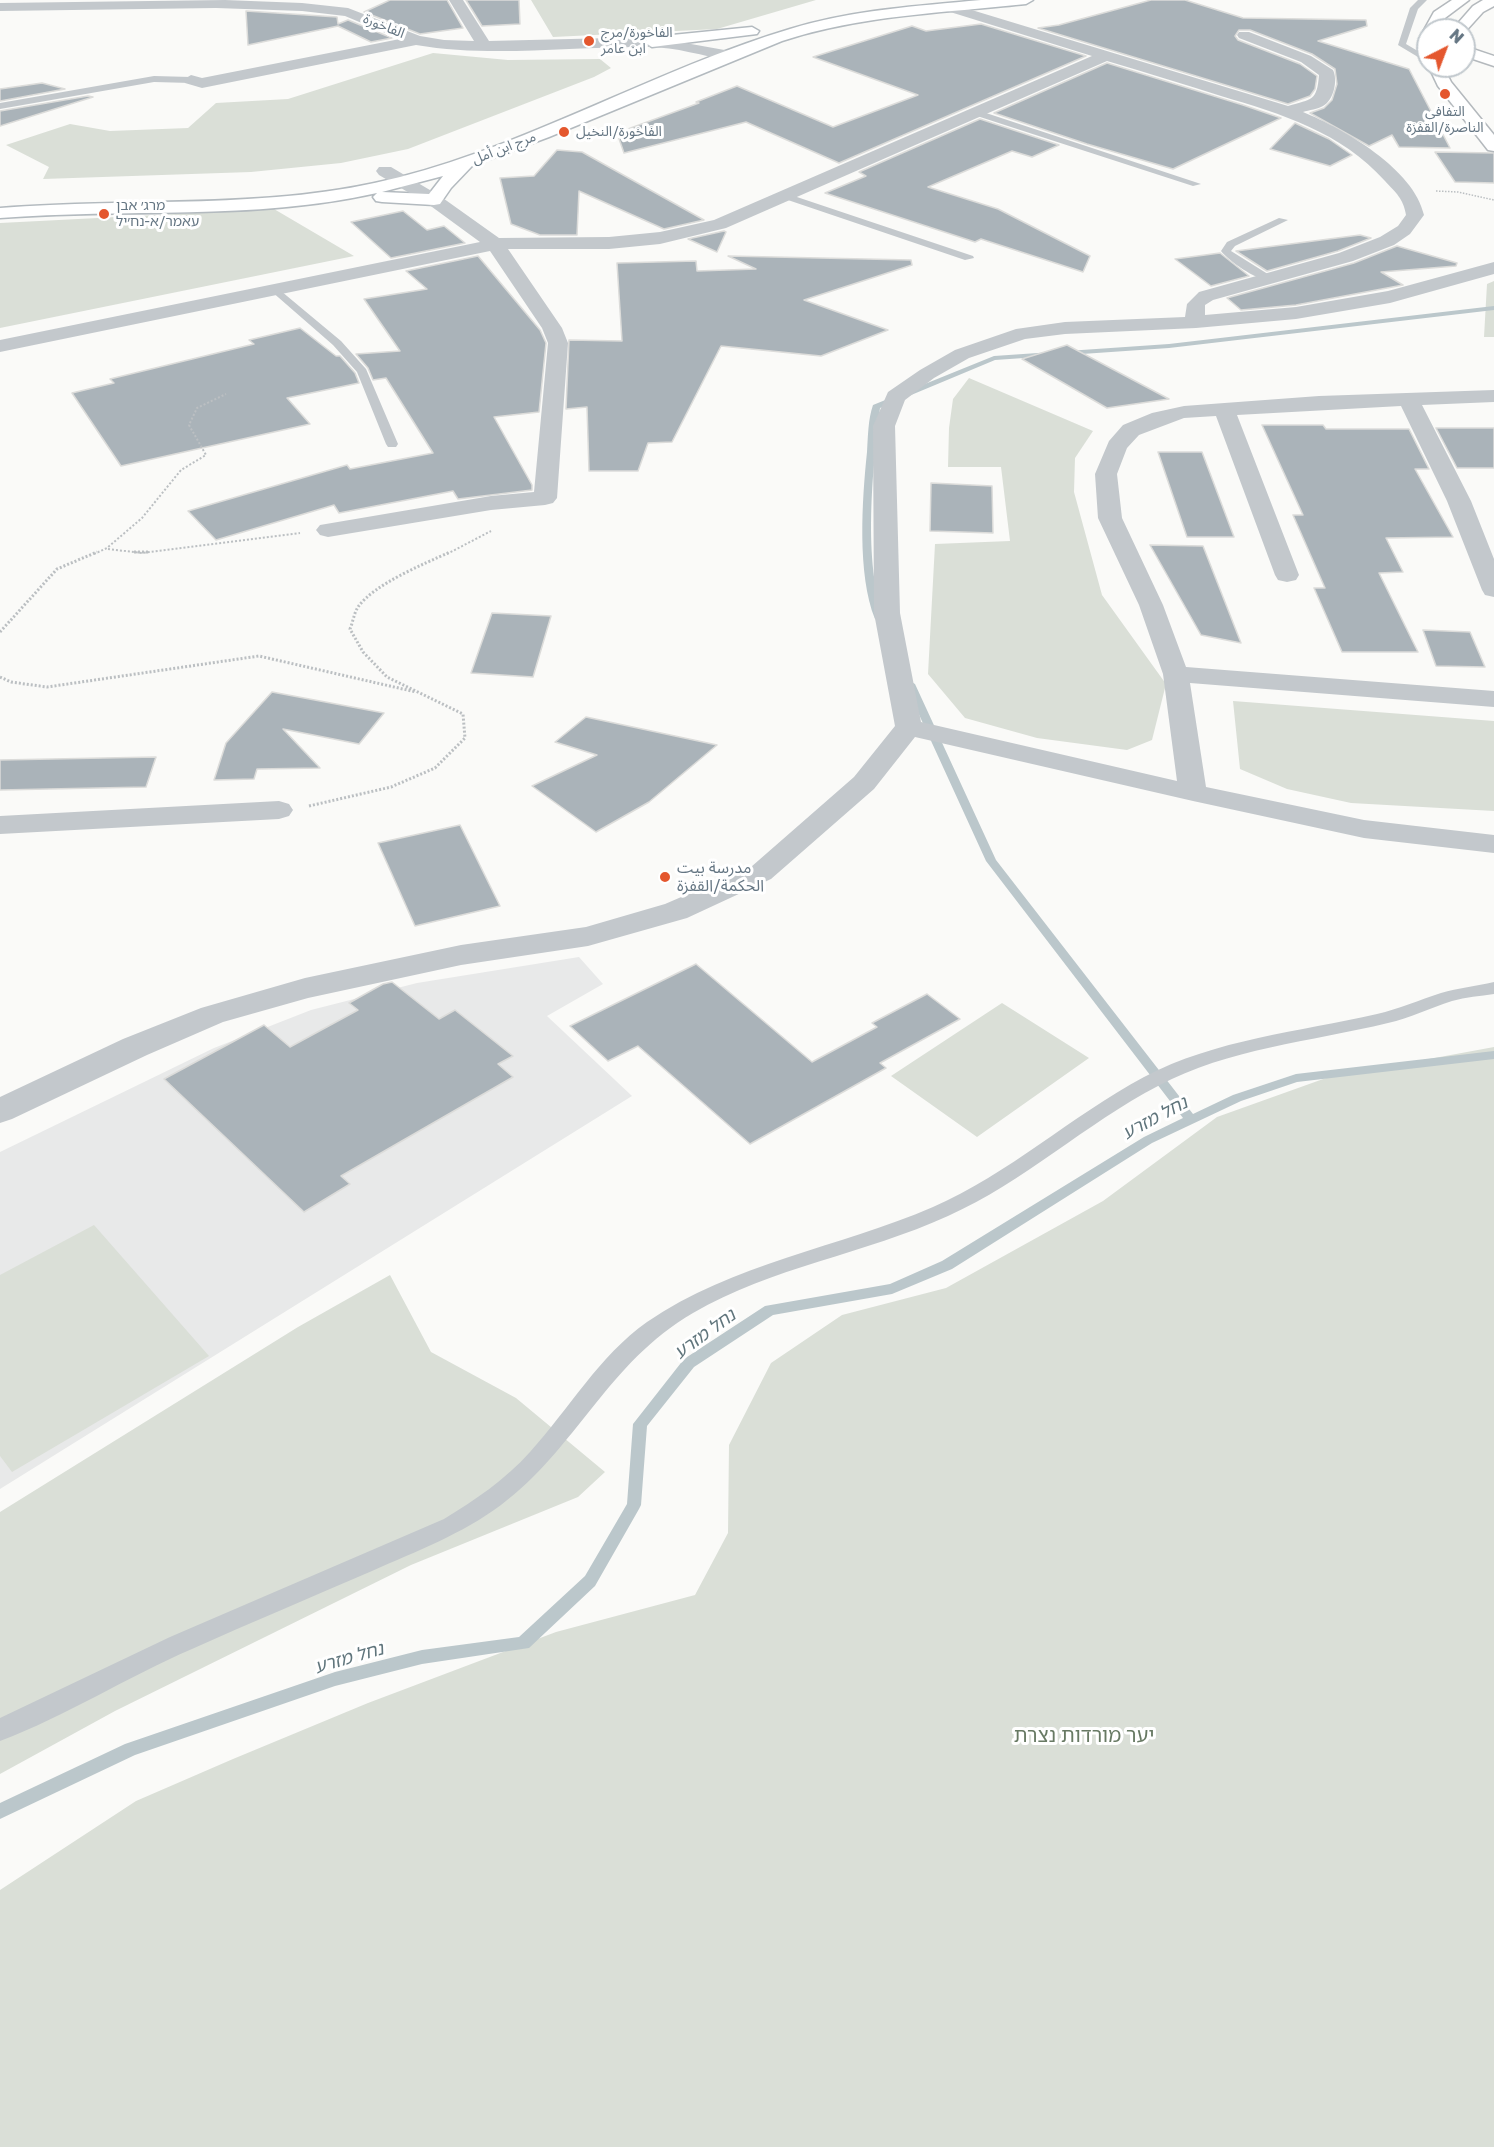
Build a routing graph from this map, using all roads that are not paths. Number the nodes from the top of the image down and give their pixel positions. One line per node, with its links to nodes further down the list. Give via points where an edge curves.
1 (456, 0): 17 (street)
2 (920, 0): 13 (main road, via 846,8)
3 (1026, 0): 10 (main road, مرج ابن أمل)
4 (1423, 0): 19 (lane, via 1414,8 1402,45)
5 (1462, 0): 11 (main road)
6 (1492, 0): 12 (main road)
7 (125, 2): 8 (street, الفاخورة); 15 (street, الفاخورة, via 348,12)
8 (23, 3): 9 (street, الفاخورة)
9 (0, 7)
10 (952, 8): 21 (main road, مرج ابن أمل, via 862,17 810,28); 22 (street)
11 (1438, 18)
12 (1470, 18)
13 (752, 31): 16 (main road); 18 (main road)
14 (1244, 35): 27 (street, via 1306,59 1327,73 1326,93 1319,102)
15 (416, 40): 17 (street, الفاخورة); 25 (street, via 202,83)
16 (652, 42): 17 (street, الفاخورة); 18 (street, الفاخورة); 18 (main road, via 663,50 667,62)
17 (484, 46)
18 (703, 49): 21 (street, الفاخورة)
19 (1416, 53)
20 (1476, 55): 23 (main road)
21 (730, 56): 31 (main road, مرج ابن أمل)
22 (1105, 56): 27 (street); 28 (street)
23 (1494, 61)
24 (1441, 78): 30 (main road)
25 (191, 80): 26 (lane, via 154,79)
26 (0, 106)
27 (1288, 111): 45 (street, via 1350,141 1379,164 1412,200 1415,215 1404,230 1388,241 1346,257)
28 (977, 113): 34 (lane); 36 (street)
29 (485, 139): 32 (main road, مرج ابن أمل)
30 (1494, 146)
31 (469, 161): 32 (main road, مرج ابن أمل); 39 (main road)
32 (394, 177): 33 (main road, مرج ابن أمل); 37 (main road, مرج ابن أمل); 39 (street)
33 (307, 183)
34 (1196, 184)
35 (170, 189): 38 (main road)
36 (785, 196): 42 (street, via 720,224 660,238 609,243); 43 (lane)
37 (323, 197): 39 (main road); 40 (main road, مرج ابن أمل)
38 (0, 199)
39 (434, 200): 42 (street)
40 (0, 213)
41 (1283, 220): 45 (lane, via 1226,250)
42 (495, 244): 46 (street); 53 (street, via 558,343 545,498)
43 (969, 258)
44 (1494, 268): 47 (street, via 1348,305)
45 (1267, 278): 47 (street, via 1196,302)
46 (275, 289): 48 (street); 52 (lane, via 337,343 362,371)
47 (1196, 322): 58 (street, via 1023,333 962,354 896,397 884,426 887,613)
48 (0, 346)
49 (1494, 396): 50 (street)
50 (1408, 398): 51 (street); 55 (street, via 1459,501)
51 (1224, 409): 54 (street); 56 (street, via 1184,412 1131,430 1117,446 1106,474 1110,518 1151,605)
52 (392, 444)
53 (328, 530)
54 (1287, 575)
55 (1494, 590)
56 (1176, 674): 57 (street); 59 (street)
57 (1494, 699)
58 (909, 727): 59 (street); 64 (street, via 864,783 761,873 676,911 588,936 461,955 305,988 212,1015)
59 (1192, 793): 62 (street, via 1364,829)
60 (279, 810): 61 (street)
61 (0, 825)
62 (1494, 844)
63 (1494, 988): 65 (lane, via 1449,996 1392,1017 1256,1045 1183,1066 1117,1102 992,1186 944,1210 894,1232 779,1267 688,1308 651,1330 617,1362 518,1478 492,1501 452,1526 178,1644)
64 (0, 1111)
65 (0, 1730)

